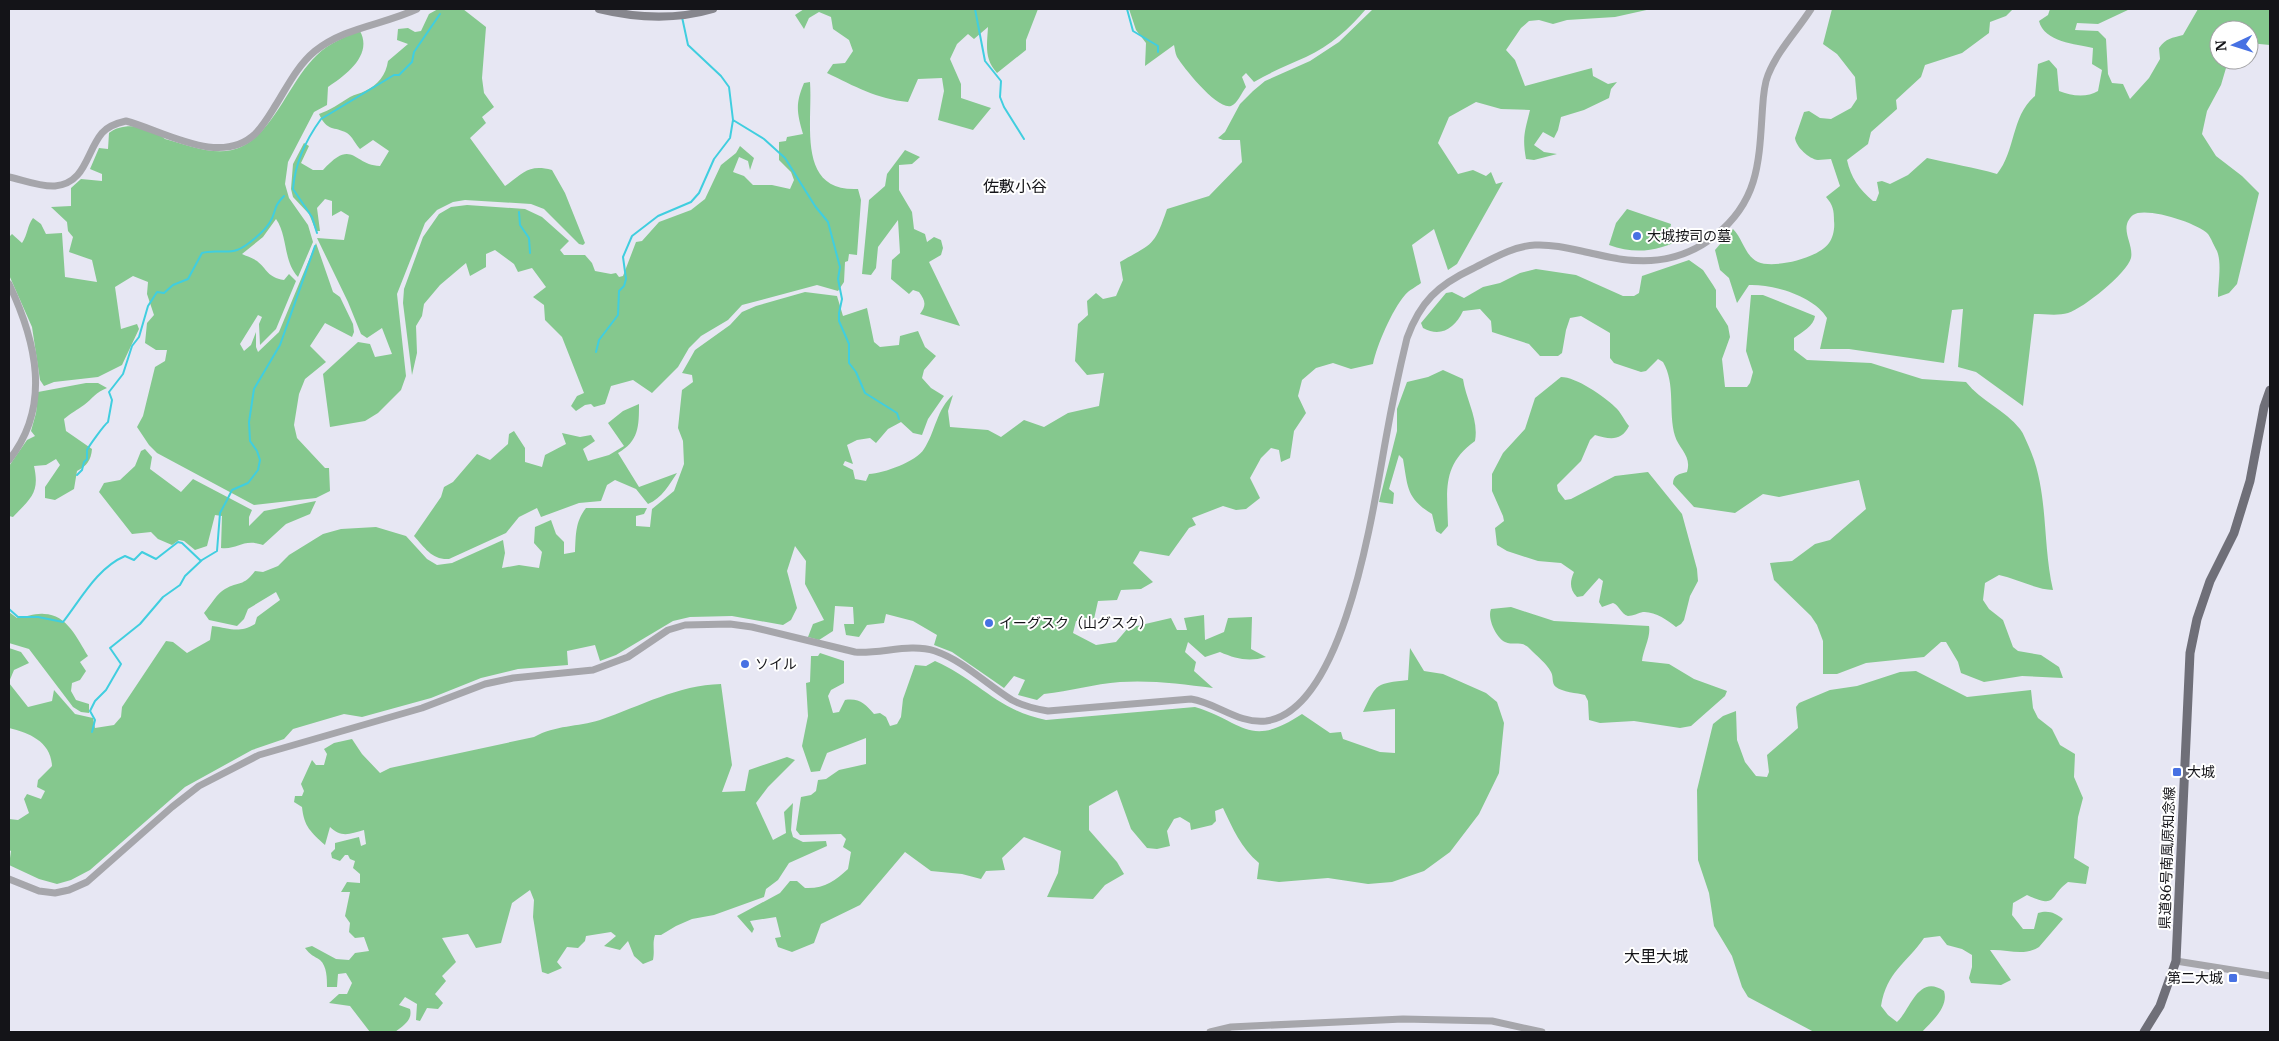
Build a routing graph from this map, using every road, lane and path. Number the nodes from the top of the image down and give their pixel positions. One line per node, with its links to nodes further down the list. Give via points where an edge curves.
1 (417, 9): 5 (street, via 340,36 316,51 297,71 255,134 238,145 208,147 126,121 102,133 80,173 65,184 48,186)
2 (599, 9): 3 (main road, via 638,16 678,16)
3 (713, 9)
4 (1811, 9): 9 (street, via 1776,57 1767,77 1756,177 1742,207 1716,235 1690,251 1645,262 1622,261 1554,245 1515,249 1453,278 1432,295 1415,316 1399,372 1373,510 1345,624 1313,688 1284,715 1250,721 1191,699 1048,711 1034,709 1013,700 957,662 934,651 911,648 855,652 752,627 685,624 668,630 628,657 593,670 493,682 422,708 259,755 199,786 87,882 70,890 55,893 39,891)
5 (9, 177)
6 (9, 284): 8 (street, via 33,347 36,366 32,414 26,433)
7 (2270, 390): 10 (main road, 県道86号南風原知念線, via 2250,481 2236,525 2210,581 2190,653)
8 (9, 460)
9 (9, 880)
10 (2176, 961): 11 (street); 14 (main road, 県道86号南風原知念線, via 2160,1006)
11 (2270, 976)
12 (1210, 1032): 13 (street, via 1231,1027 1403,1019 1492,1021)
13 (1542, 1032)
14 (2144, 1032)

